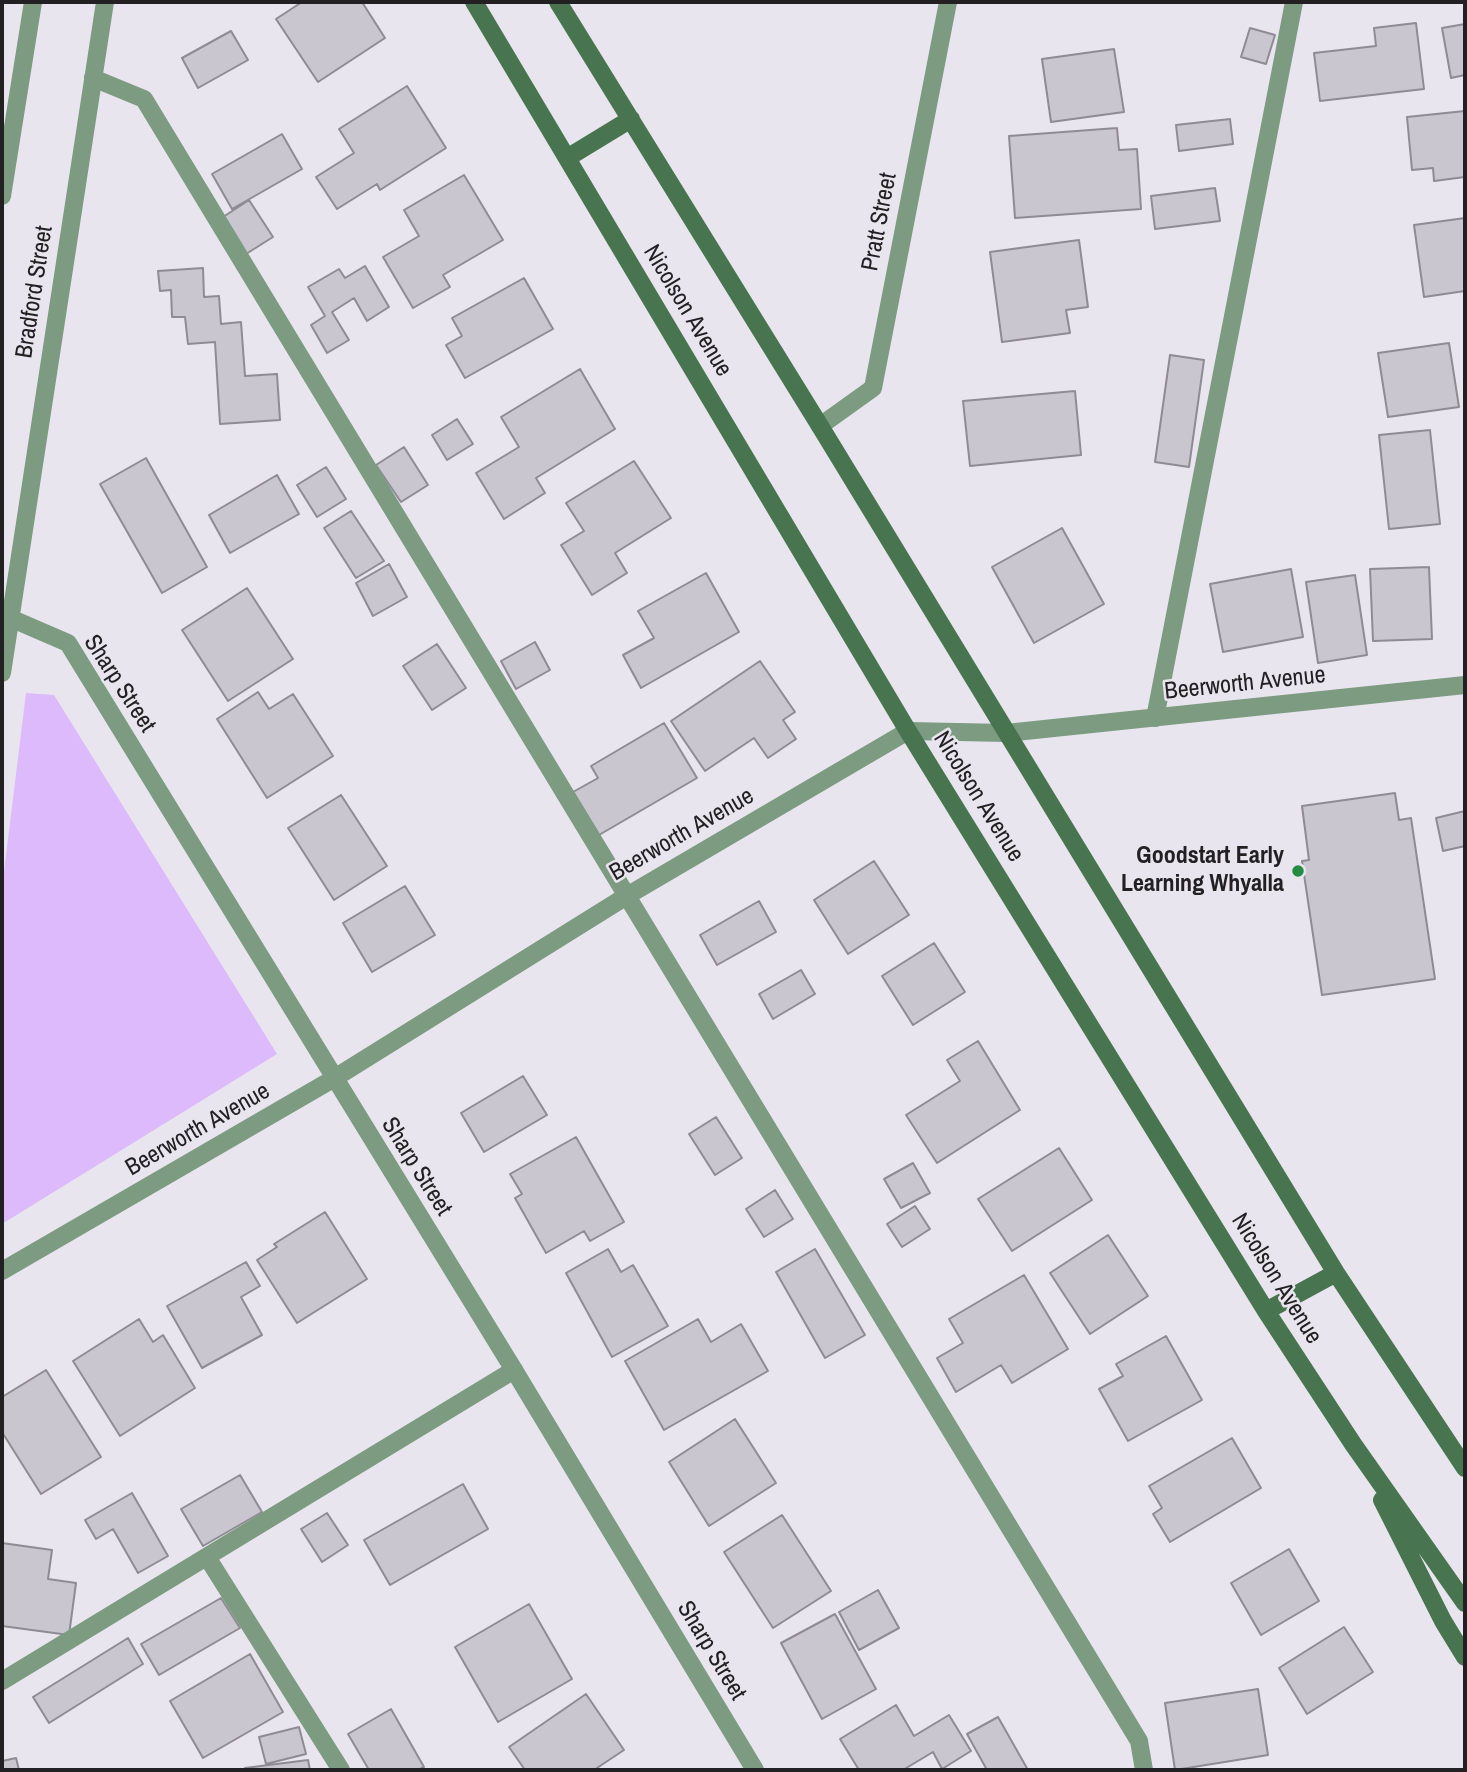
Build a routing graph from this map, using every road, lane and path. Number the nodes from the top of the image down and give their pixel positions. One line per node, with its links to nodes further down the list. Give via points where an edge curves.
1 (33, 2): 10 (street)
2 (105, 2): 7 (street, Bradford Street)
3 (474, 2): 9 (main road, Nicolson Avenue)
4 (558, 2): 8 (main road)
5 (948, 2): 11 (street, Pratt Street, via 873,388)
6 (1294, 2): 15 (street)
7 (93, 78): 12 (street, Bradford Street); 18 (street, via 144,99)
8 (631, 119): 9 (main road); 11 (main road)
9 (567, 158): 16 (main road, Nicolson Avenue)
10 (2, 196)
11 (820, 426): 17 (main road)
12 (10, 618): 13 (street, Bradford Street); 19 (street, Sharp Street, via 68,643)
13 (2, 673)
14 (1465, 685): 15 (street, Beerworth Avenue)
15 (1155, 718): 17 (street, Beerworth Avenue)
16 (908, 731): 17 (street, Beerworth Avenue); 18 (street, Beerworth Avenue); 22 (main road, Nicolson Avenue)
17 (1006, 733): 21 (main road)
18 (625, 897): 19 (street, Beerworth Avenue); 32 (street, via 1139,1741)
19 (333, 1079): 20 (street, Beerworth Avenue); 23 (street, Sharp Street)
20 (2, 1271)
21 (1336, 1273): 22 (main road); 25 (main road)
22 (1266, 1311): 24 (main road, Nicolson Avenue)
23 (514, 1370): 26 (street); 31 (street, Sharp Street)
24 (1353, 1444): 27 (main road, Nicolson Avenue); 28 (main road)
25 (1463, 1462)
26 (207, 1557): 29 (street); 30 (street)
27 (1465, 1603)
28 (1465, 1657)
29 (2, 1681)
30 (341, 1770)
31 (755, 1770)
32 (1144, 1770)

